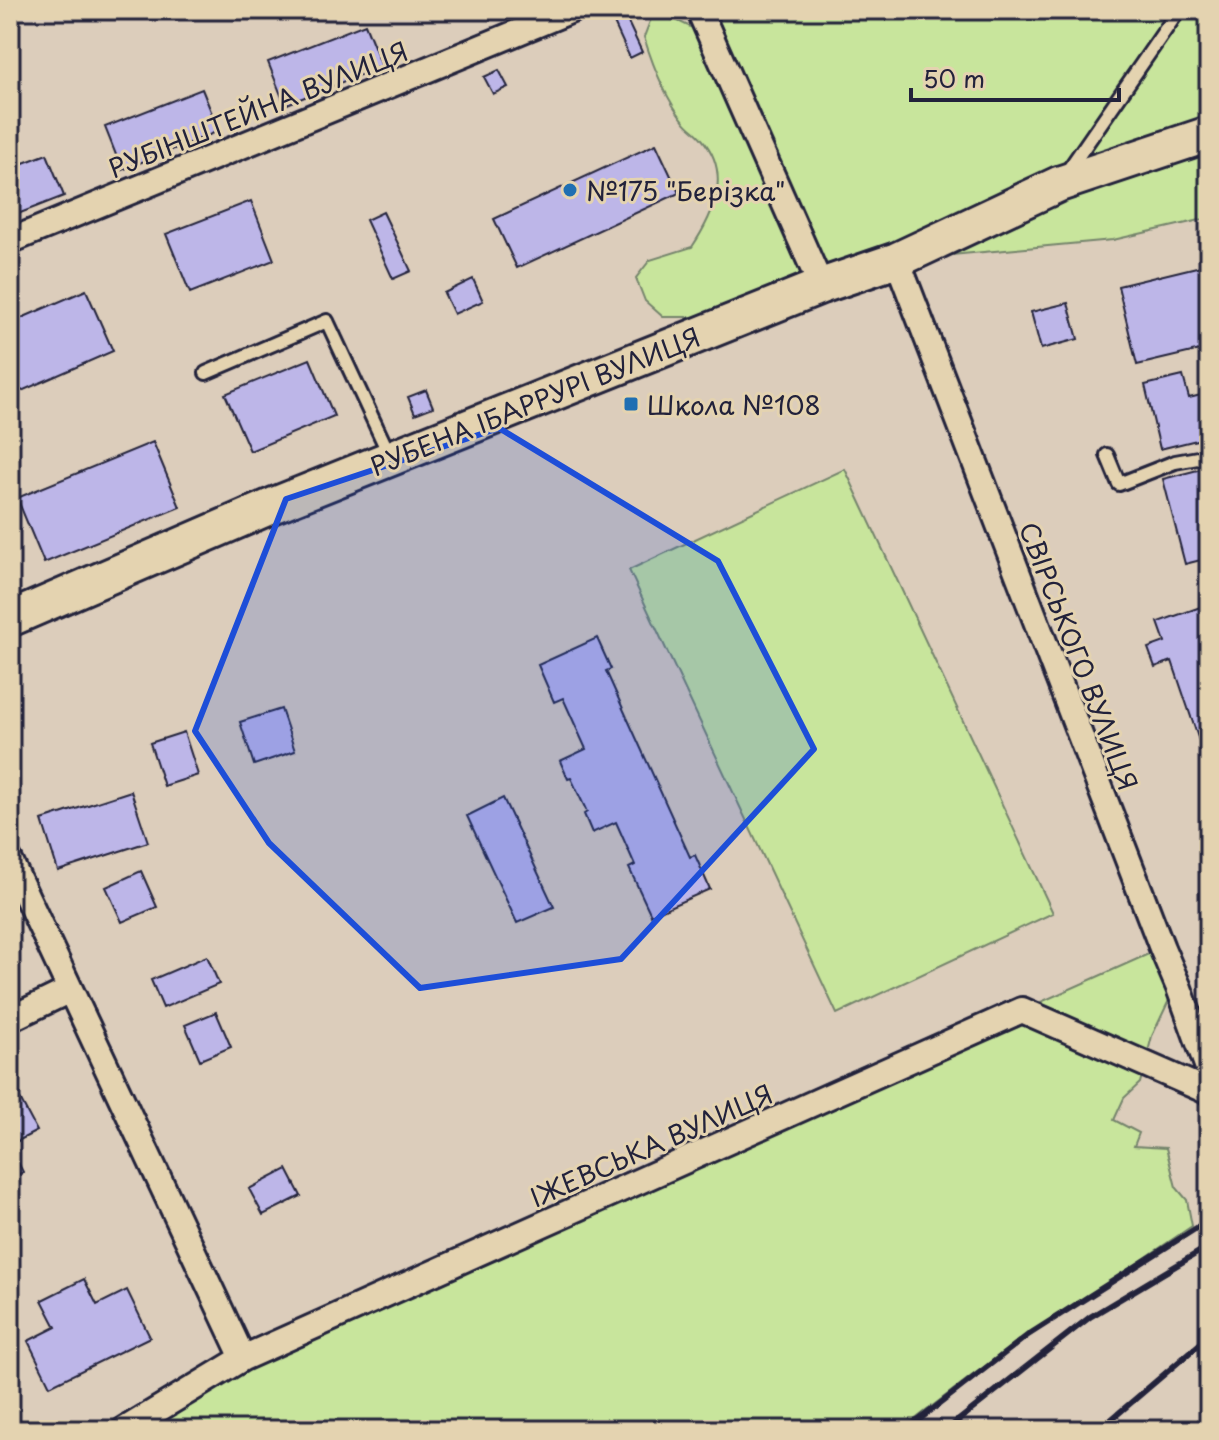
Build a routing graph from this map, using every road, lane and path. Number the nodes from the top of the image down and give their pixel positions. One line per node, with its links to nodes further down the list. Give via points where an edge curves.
1 (572, 10): 6 (street, РУБІНШТЕЙНА ВУЛИЦЯ)
2 (699, 10): 8 (street)
3 (1179, 10): 5 (lane)
4 (1209, 134): 5 (main road, РУБЕНА ІБАРРУРІ ВУЛИЦЯ)
5 (1059, 184): 7 (main road, РУБЕНА ІБАРРУРІ ВУЛИЦЯ)
6 (10, 241)
7 (897, 260): 8 (main road, РУБЕНА ІБАРРУРІ ВУЛИЦЯ); 17 (street, СВІРСЬКОГО ВУЛИЦЯ)
8 (821, 286): 12 (main road, РУБЕНА ІБАРРУРІ ВУЛИЦЯ)
9 (206, 373): 12 (lane, via 327,321)
10 (1107, 455): 11 (lane, via 1119,484 1175,462)
11 (1209, 456)
12 (391, 459): 13 (main road, РУБЕНА ІБАРРУРІ ВУЛИЦЯ)
13 (10, 619)
14 (10, 861): 15 (street)
15 (70, 990): 16 (street); 19 (street)
16 (10, 1019)
17 (1209, 1071)
18 (1209, 1092): 19 (street, ІЖЕВСЬКА ВУЛИЦЯ, via 1022,1010)
19 (243, 1358): 20 (street, ІЖЕВСЬКА ВУЛИЦЯ)
20 (124, 1430)

